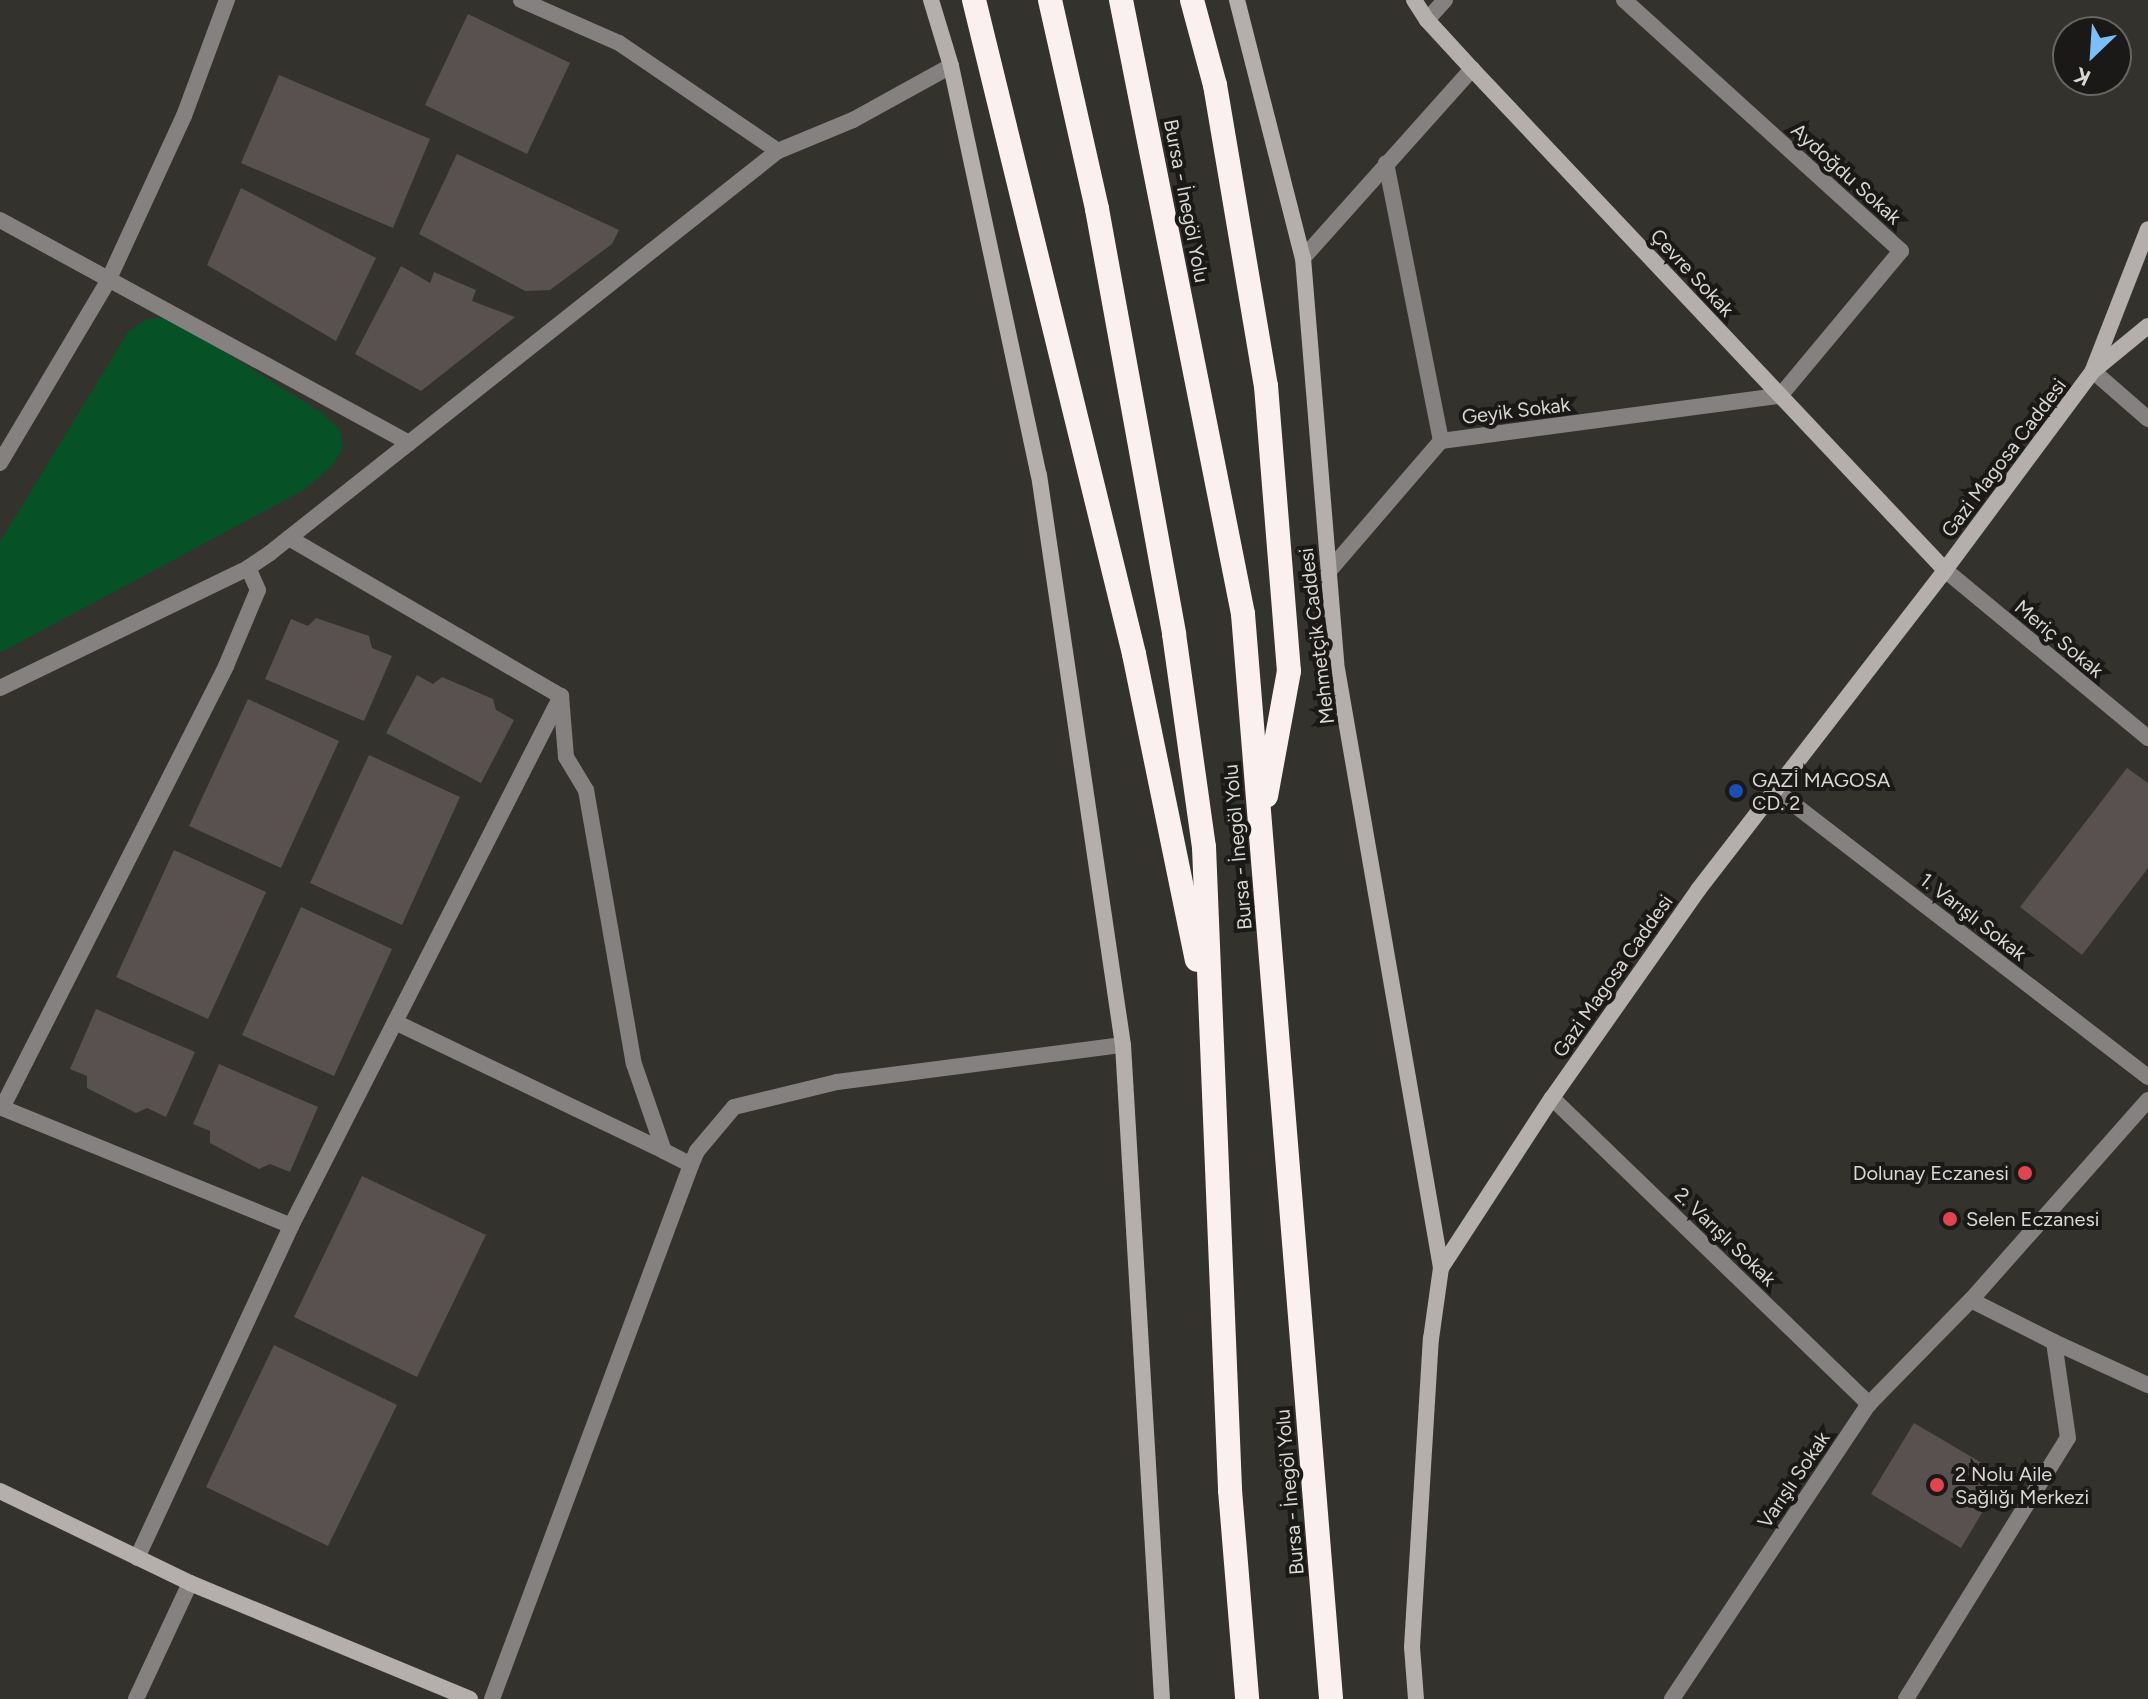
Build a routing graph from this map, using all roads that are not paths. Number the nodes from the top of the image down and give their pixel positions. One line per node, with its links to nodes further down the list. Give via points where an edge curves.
1 (227, 0): 20 (street, via 184,116)
2 (521, 0): 15 (street, via 619,43)
3 (931, 0): 13 (street)
4 (974, 0): 38 (highway, via 1134,654)
5 (1050, 0): 38 (highway, Bursa - İnegöl Yolu, via 1097,209 1174,634 1204,847)
6 (1121, 0): 36 (highway, Bursa - İnegöl Yolu, via 1243,614)
7 (1192, 0): 36 (highway, via 1215,85 1266,386 1289,671)
8 (1237, 0): 19 (street, Mehmetçik Caddesi)
9 (1414, 0): 12 (street, Çevre Sokak)
10 (1445, 0): 12 (street)
11 (1624, 0): 23 (street, Aydoğdu Sokak, via 1901,251)
12 (1427, 20): 14 (street, Çevre Sokak)
13 (951, 66): 15 (street, via 853,120); 39 (street, via 1039,475)
14 (1472, 69): 16 (street); 23 (street, Çevre Sokak)
15 (778, 151): 26 (street)
16 (1386, 163): 19 (street); 25 (street, Geyik Sokak)
17 (0, 220): 20 (street)
18 (2148, 229): 22 (street)
19 (1303, 258): 31 (street, Mehmetçik Caddesi)
20 (108, 281): 26 (street); 27 (street)
21 (2148, 326): 22 (street)
22 (2093, 371): 24 (street); 30 (street, Gazi Magosa Caddesi)
23 (1780, 396): 25 (street, Geyik Sokak); 30 (street, Çevre Sokak)
24 (2148, 419)
25 (1441, 441): 31 (street)
26 (409, 443): 28 (street)
27 (0, 463)
28 (289, 538): 29 (street); 33 (street)
29 (248, 568): 32 (street); 43 (street, via 258,590 226,666)
30 (1945, 570): 34 (street, Meriç Sokak); 35 (street, Gazi Magosa Caddesi)
31 (1329, 571): 47 (street, Mehmetçik Caddesi, via 1336,663)
32 (0, 688)
33 (561, 696): 37 (street); 44 (street, via 566,757 586,790 634,1064)
34 (2148, 738)
35 (1774, 789): 40 (street, 1. Varışlı Sokak); 41 (street, Gazi Magosa Caddesi)
36 (1260, 829): 60 (highway, Bursa - İnegöl Yolu)
37 (395, 1022): 44 (street); 46 (street)
38 (1213, 1035): 59 (highway, Bursa - İnegöl Yolu, via 1230,1490)
39 (1123, 1045): 45 (street, via 837,1082 734,1107); 58 (street)
40 (2148, 1077)
41 (1552, 1098): 47 (street, Gazi Magosa Caddesi); 51 (street, 2. Varışlı Sokak)
42 (2148, 1100): 48 (street, Varışlı Sokak)
43 (1, 1108): 46 (street)
44 (664, 1151): 45 (street)
45 (691, 1165): 57 (street)
46 (291, 1226): 53 (street)
47 (1441, 1268): 61 (street, Gazi Magosa Caddesi, via 1431,1339 1412,1647)
48 (1971, 1300): 49 (street); 51 (street, Varışlı Sokak)
49 (2054, 1342): 50 (street); 63 (street, via 2068,1438)
50 (2148, 1385)
51 (1869, 1404): 62 (street, Varışlı Sokak)
52 (0, 1491): 53 (street)
53 (137, 1558): 54 (street)
54 (190, 1583): 55 (street); 56 (street)
55 (136, 1699)
56 (470, 1699)
57 (492, 1699)
58 (1162, 1699)
59 (1247, 1699)
60 (1331, 1699)
61 (1416, 1699)
62 (1672, 1699)
63 (1906, 1699)

